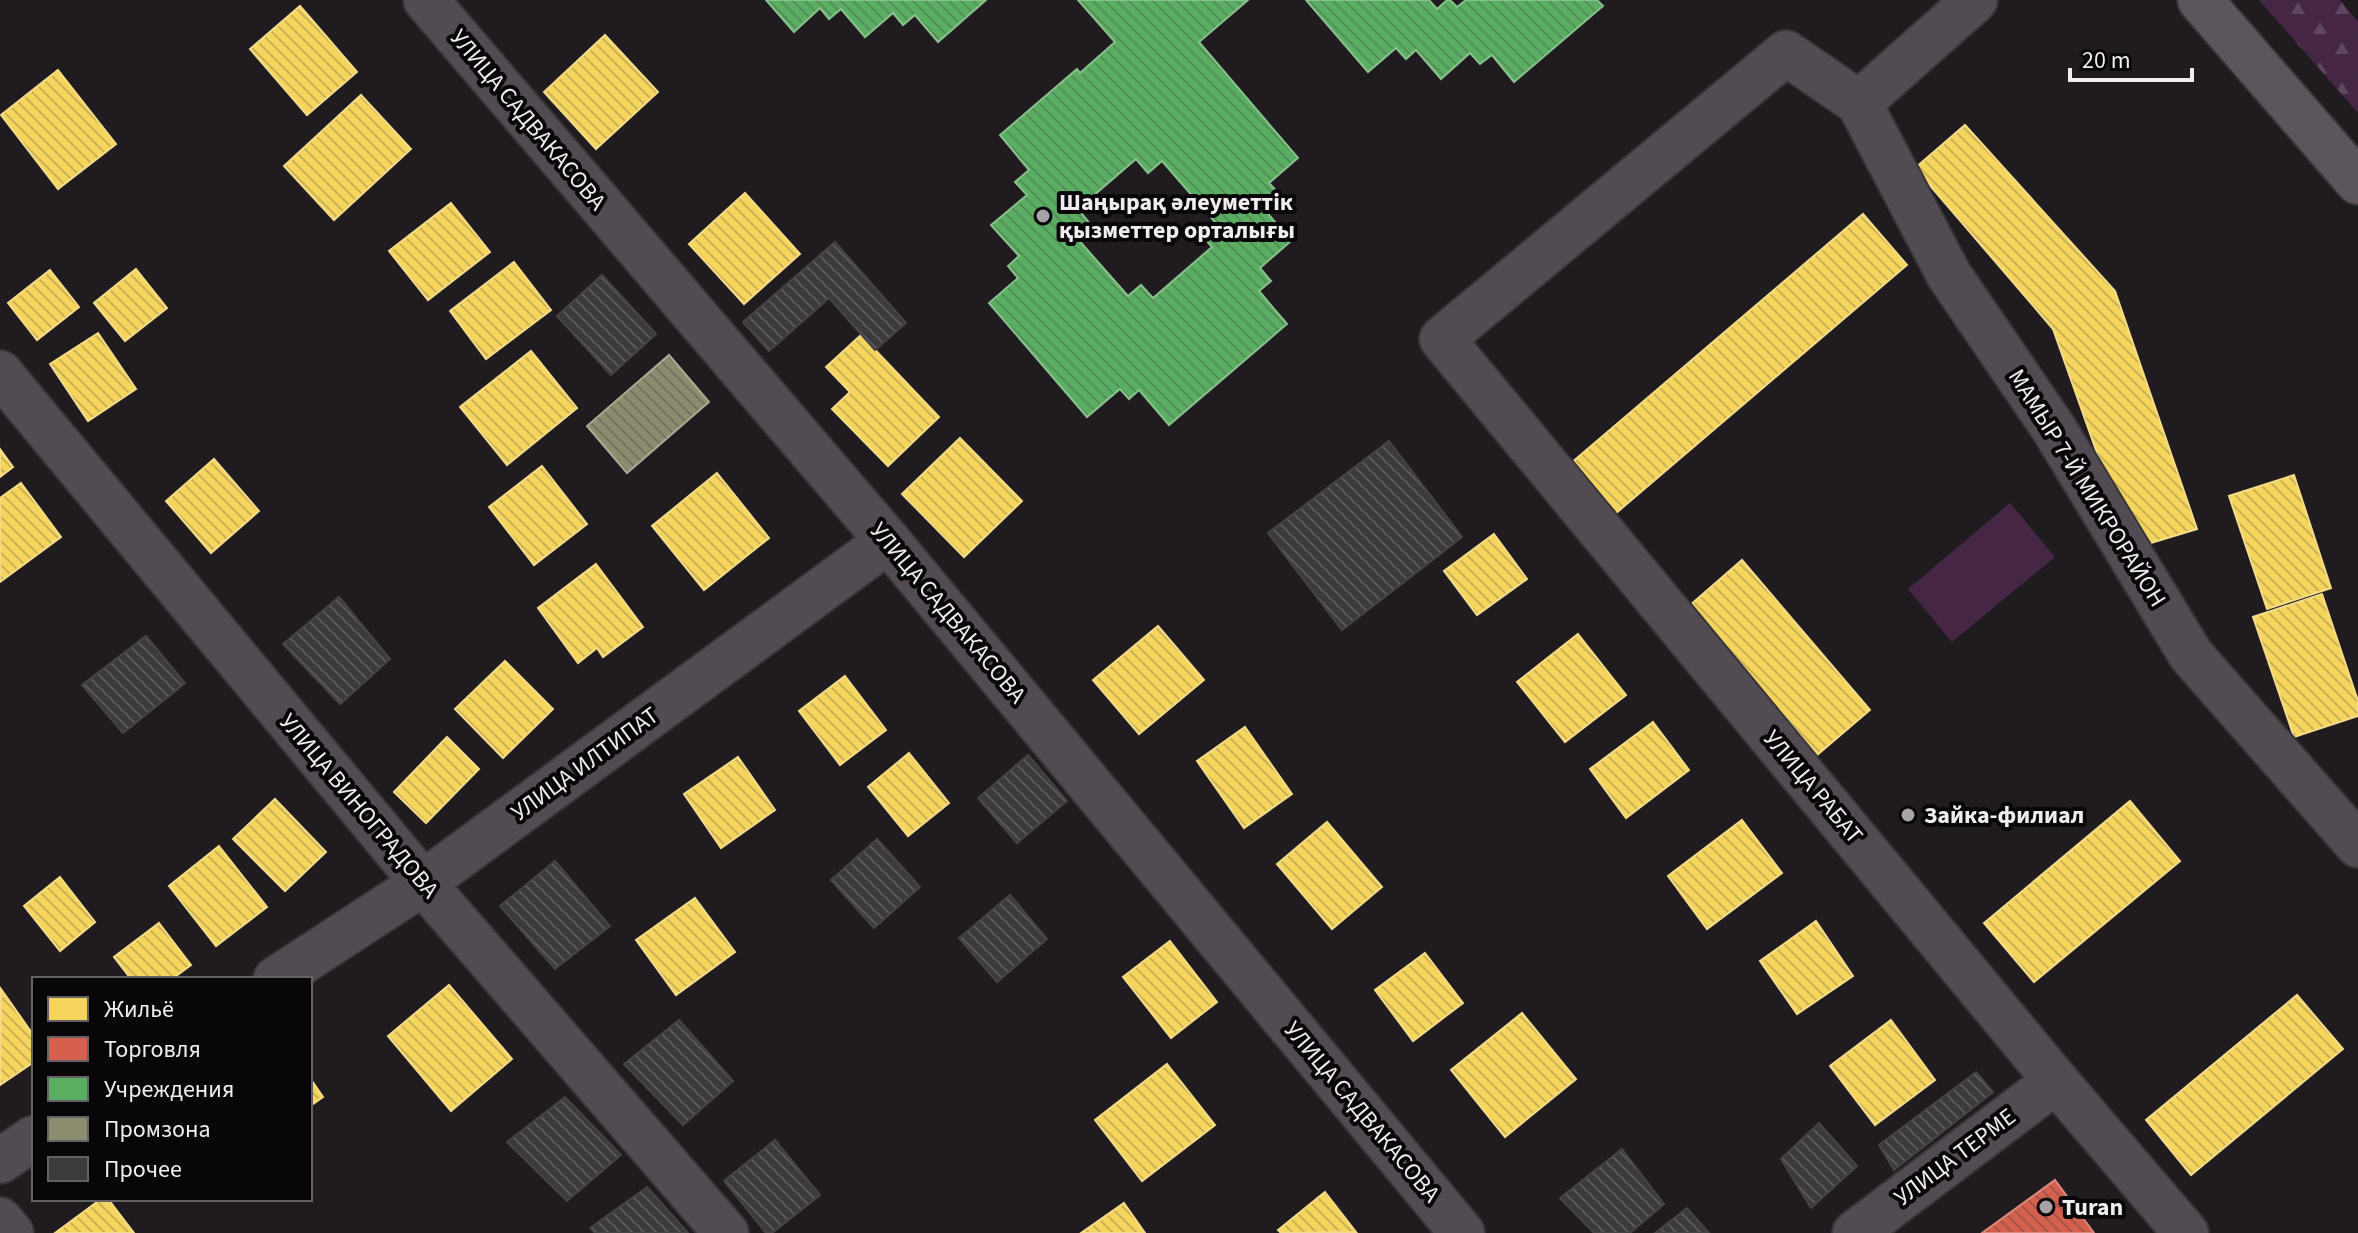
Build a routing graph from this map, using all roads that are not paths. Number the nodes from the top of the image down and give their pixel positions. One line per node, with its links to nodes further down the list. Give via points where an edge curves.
1 (426, 0): 7 (street, УЛИЦА САДВАКАСОВА)
2 (1975, 0): 4 (street)
3 (2200, 0): 5 (main road)
4 (1859, 103): 8 (street, МАМЫР 7-Й МИКРОРАЙОН, via 1949,275 2054,429 2191,655); 11 (street, УЛИЦА РАБАТ, via 1786,53 1442,339)
5 (2358, 182)
6 (0, 373): 9 (street, УЛИЦА ВИНОГРАДОВА)
7 (888, 541): 9 (street, УЛИЦА ИЛТИПАТ); 17 (street, УЛИЦА САДВАКАСОВА)
8 (2358, 845)
9 (423, 883): 10 (street, УЛИЦА ИЛТИПАТ); 16 (street, УЛИЦА ВИНОГРАДОВА)
10 (279, 977)
11 (2056, 1081): 18 (street, УЛИЦА ТЕРМЕ); 19 (street, УЛИЦА РАБАТ)
12 (32, 1139): 13 (street)
13 (0, 1161)
14 (0, 1220): 15 (street)
15 (11, 1233)
16 (726, 1233)
17 (1462, 1233)
18 (1855, 1233)
19 (2186, 1233)

